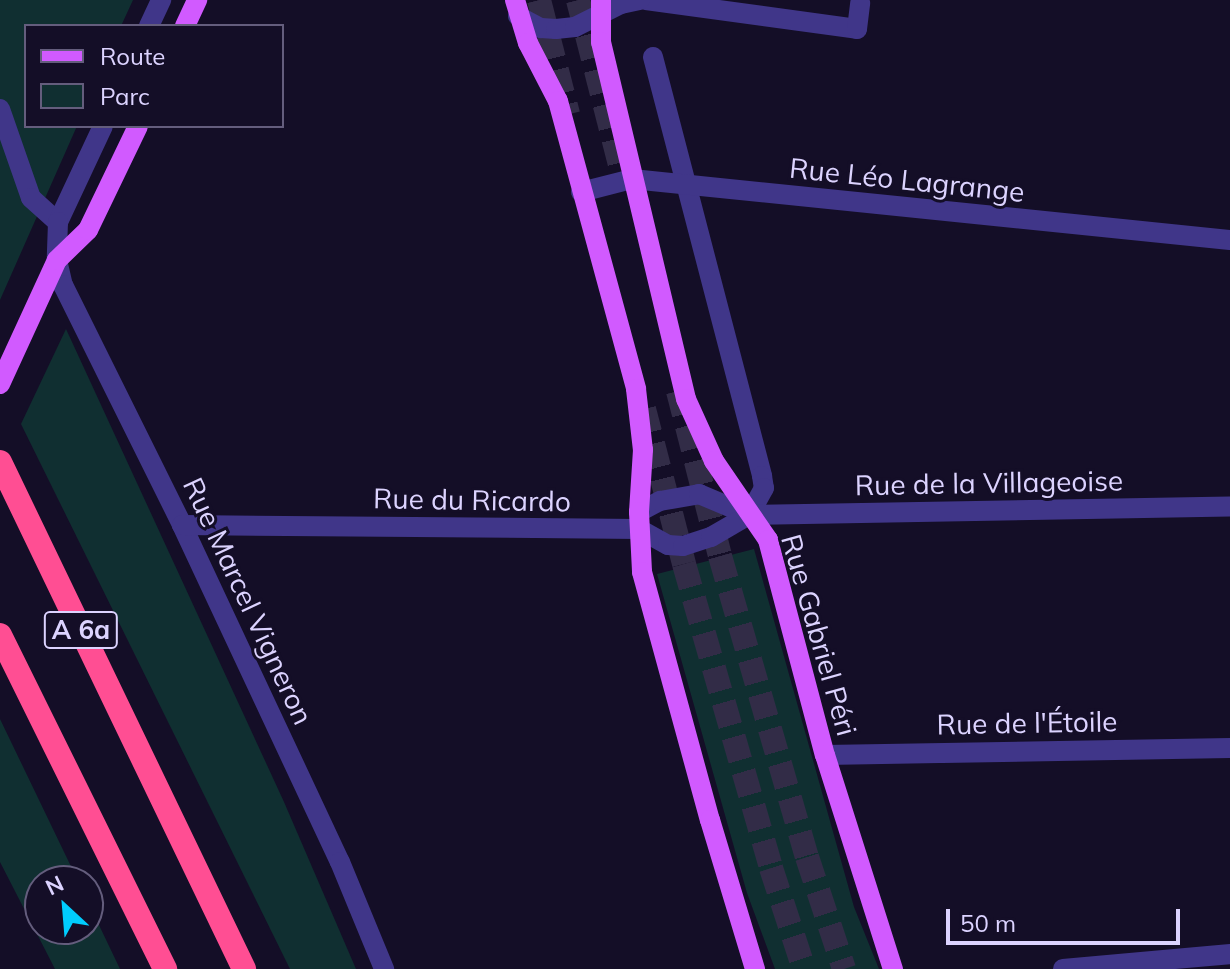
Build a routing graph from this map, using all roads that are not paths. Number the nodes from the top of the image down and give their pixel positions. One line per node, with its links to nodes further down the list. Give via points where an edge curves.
1 (161, 0): 7 (street)
2 (197, 0): 8 (main road)
3 (643, 0): 4 (street, via 857,29); 5 (street)
4 (860, 3)
5 (601, 6): 6 (street, via 575,27 556,29 541,28); 13 (main road, Rue Gabriel Péri, via 601,42)
6 (517, 8): 15 (main road, via 528,43 558,101)
7 (150, 24)
8 (186, 24)
9 (653, 57): 14 (street)
10 (0, 109): 16 (street, via 31,198)
11 (102, 128): 16 (street)
12 (137, 128): 18 (main road, via 88,230)
13 (632, 179): 14 (street, Rue Léo Lagrange); 15 (street, Rue Léo Lagrange); 22 (main road, Rue Gabriel Péri, via 693,420)
14 (687, 186): 17 (street, Rue Léo Lagrange); 22 (street, via 762,476 764,488)
15 (581, 192): 23 (main road, via 636,389 643,450)
16 (58, 222): 18 (street, Rue Marcel Vigneron)
17 (1230, 240)
18 (57, 260): 19 (main road); 24 (street, Rue Marcel Vigneron, via 77,316)
19 (0, 384)
20 (0, 462): 30 (highway, A 6a)
21 (1230, 507): 22 (street, Rue de la Villageoise)
22 (749, 515): 23 (street, via 699,494 660,501); 23 (street, Rue du Ricardo, via 683,546 668,545); 27 (main road, Rue Gabriel Péri, via 768,540)
23 (639, 521): 24 (street, Rue du Ricardo); 32 (main road, via 642,572)
24 (182, 525): 31 (street, Rue Marcel Vigneron, via 340,862)
25 (0, 635): 29 (highway, A 6a)
26 (1230, 748): 27 (street, Rue de l'Étoile)
27 (825, 755): 33 (main road, Rue Gabriel Péri)
28 (1230, 954): 34 (street)
29 (165, 969)
30 (244, 969)
31 (384, 969)
32 (755, 969)
33 (893, 969)
34 (1063, 969)

